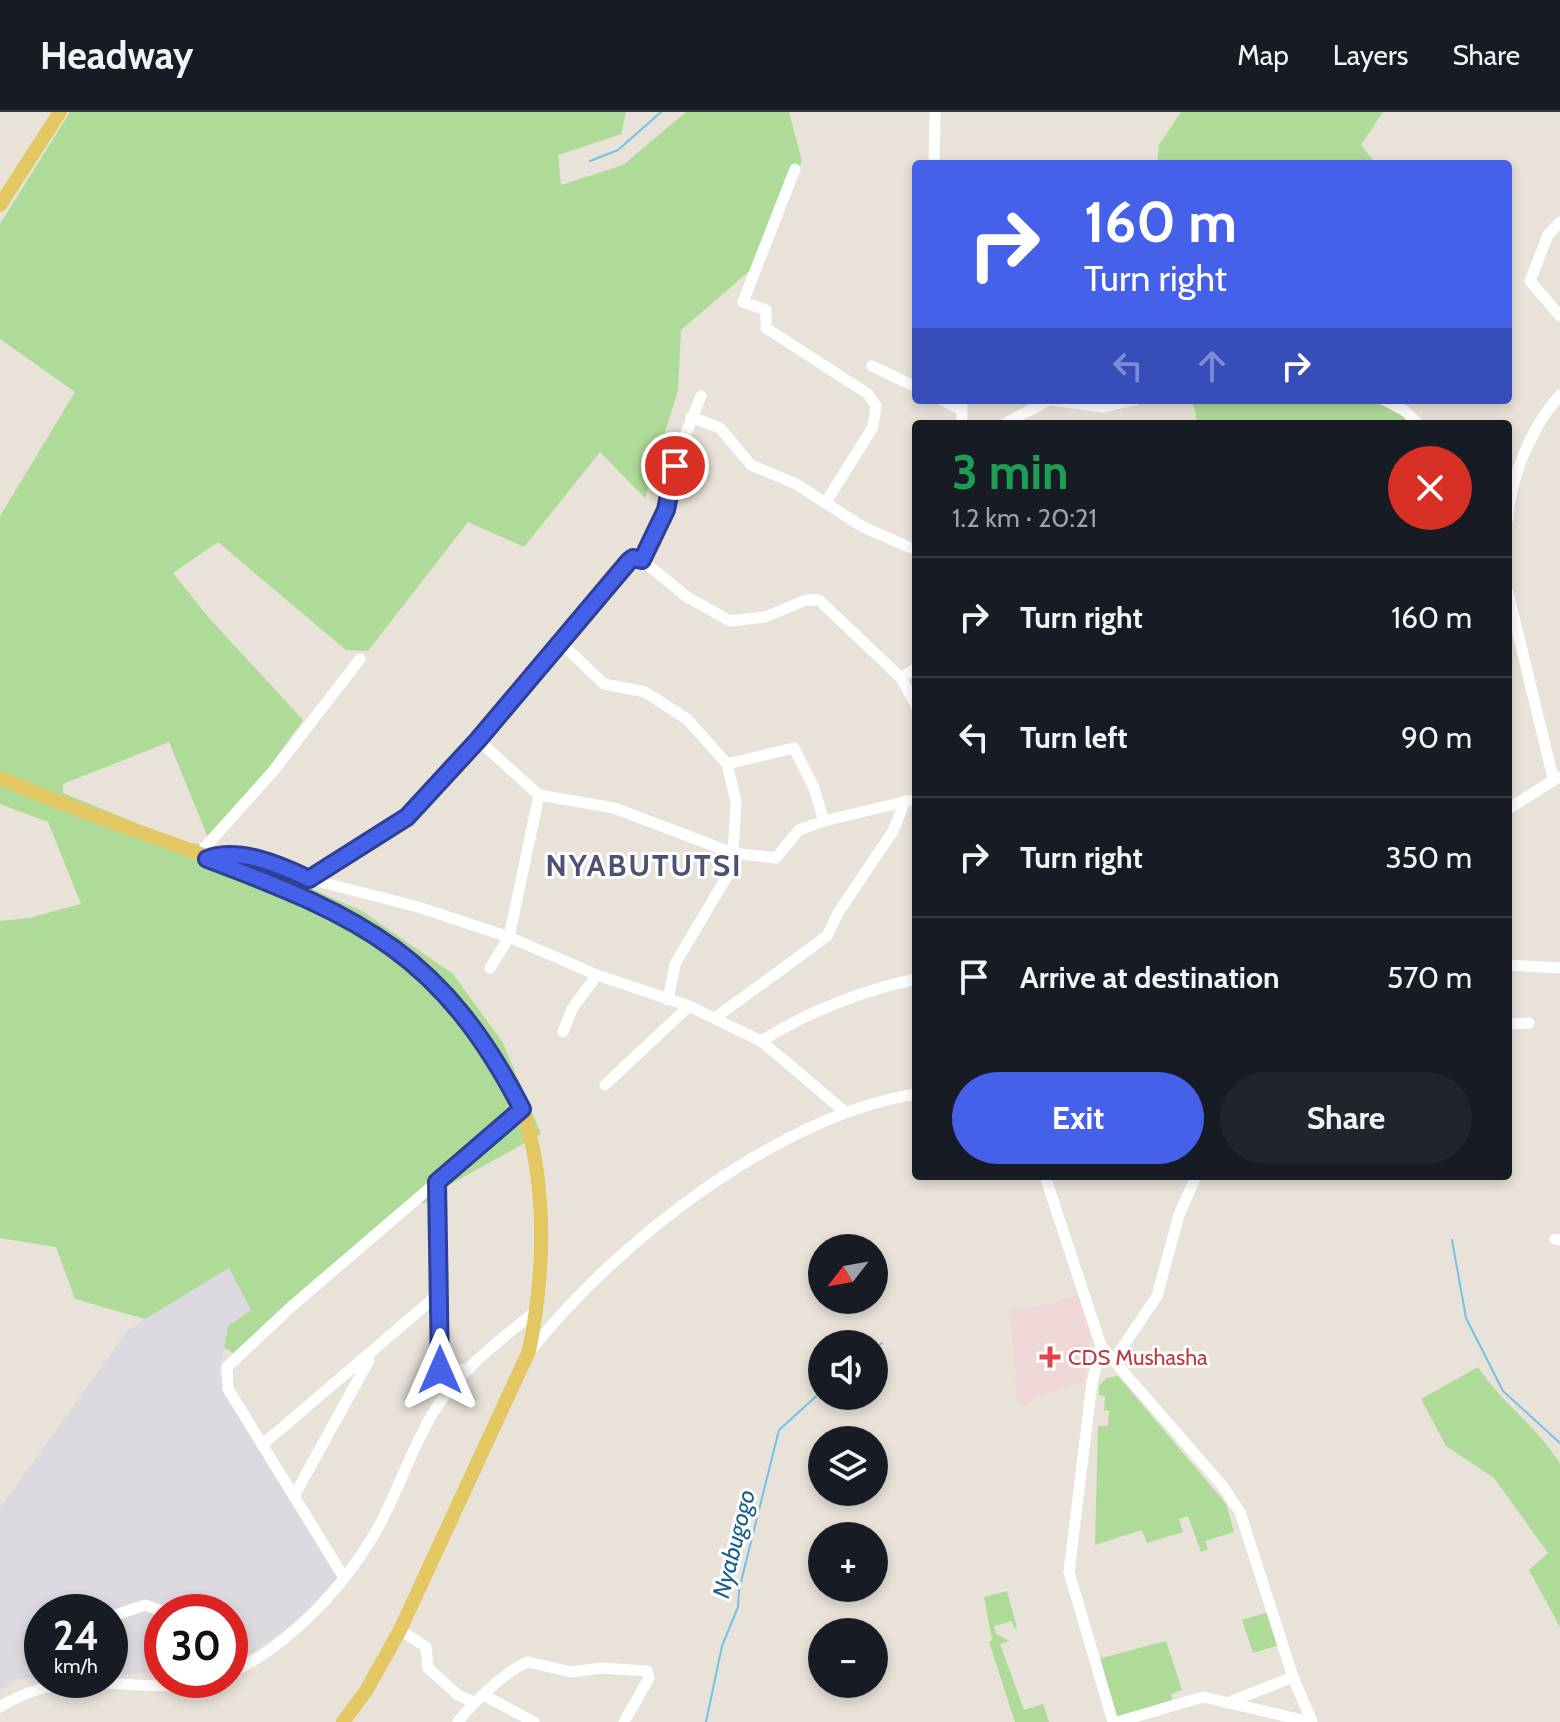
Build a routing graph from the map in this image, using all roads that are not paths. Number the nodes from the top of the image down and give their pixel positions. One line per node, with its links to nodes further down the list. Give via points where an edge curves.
1 (60, 112): 5 (main road)
2 (935, 112): 3 (street)
3 (934, 160)
4 (795, 169): 18 (street, via 743,302 766,310 766,328 868,394 876,406 873,427)
5 (0, 205)
6 (1560, 222): 7 (street, via 1548,235 1530,281)
7 (1560, 316)
8 (872, 366): 9 (street)
9 (912, 385)
10 (1560, 395): 17 (street, via 1537,427)
11 (701, 396): 14 (street)
12 (1042, 404): 15 (street)
13 (1392, 404): 16 (street)
14 (691, 417): 18 (street, via 720,428 751,465); 20 (street, via 666,510)
15 (1012, 420)
16 (1414, 420)
17 (1512, 488)
18 (826, 502): 19 (street, via 863,527)
19 (912, 548)
20 (642, 560): 22 (street, via 629,561); 25 (street, via 687,597 730,621 765,617 816,598)
21 (1512, 607): 30 (street)
22 (559, 641): 27 (street); 28 (street, via 604,684 645,692 687,719)
23 (360, 659): 36 (street)
24 (912, 671): 25 (street)
25 (901, 678): 26 (street)
26 (912, 685)
27 (478, 740): 31 (street); 37 (street, via 407,817)
28 (727, 764): 34 (street, via 794,748); 35 (street, via 736,802)
29 (0, 778): 36 (main road)
30 (1557, 778): 33 (street)
31 (539, 795): 35 (street, via 628,812); 38 (street)
32 (911, 800): 34 (street); 46 (street, via 827,936)
33 (1512, 806)
34 (824, 821): 35 (street, via 799,830 776,858)
35 (733, 853): 44 (street, via 726,878 675,964)
36 (203, 857): 37 (street, via 245,856); 53 (main road, via 318,903 396,948 463,1013)
37 (309, 879): 38 (street)
38 (509, 937): 40 (street); 42 (street)
39 (1512, 965): 41 (street)
40 (490, 968)
41 (1560, 968)
42 (597, 975): 44 (street); 49 (street, via 572,1009)
43 (912, 980): 50 (street, via 818,1009)
44 (668, 1000): 45 (street)
45 (689, 1006): 46 (street); 51 (street)
46 (715, 1018): 50 (street)
47 (1529, 1023): 48 (street)
48 (1512, 1024)
49 (563, 1032)
50 (761, 1041): 54 (street)
51 (605, 1085)
52 (912, 1095): 54 (street)
53 (522, 1109): 57 (street); 59 (main road, via 541,1229)
54 (844, 1111): 61 (street, via 791,1137 665,1219 570,1301)
55 (1046, 1180): 60 (street)
56 (1194, 1180): 63 (street, via 1157,1296)
57 (437, 1182): 58 (street); 65 (street, via 232,1359 225,1382)
58 (441, 1292): 62 (street); 64 (street, via 440,1370)
59 (537, 1310): 61 (main road); 64 (street)
60 (1101, 1346): 63 (street); 80 (street, via 1069,1572)
61 (529, 1351): 68 (main road)
62 (373, 1353): 65 (street); 66 (street)
63 (1114, 1360): 70 (street, via 1240,1512)
64 (469, 1369): 67 (street, via 433,1412 381,1522)
65 (262, 1445): 66 (street)
66 (294, 1496): 67 (street)
67 (343, 1576): 69 (street, via 293,1631)
68 (400, 1630): 73 (street, via 426,1647 428,1668); 76 (main road)
69 (248, 1664)
70 (1293, 1677): 74 (street); 81 (street)
71 (24, 1696): 75 (street)
72 (485, 1696): 73 (street); 78 (street); 79 (street, via 528,1662 571,1672 647,1671 649,1678)
73 (473, 1702): 77 (street)
74 (1226, 1704): 80 (street, via 1203,1697); 81 (street)
75 (0, 1707)
76 (343, 1722)
77 (458, 1722)
78 (534, 1722)
79 (624, 1722)
80 (1115, 1722)
81 (1312, 1722)

